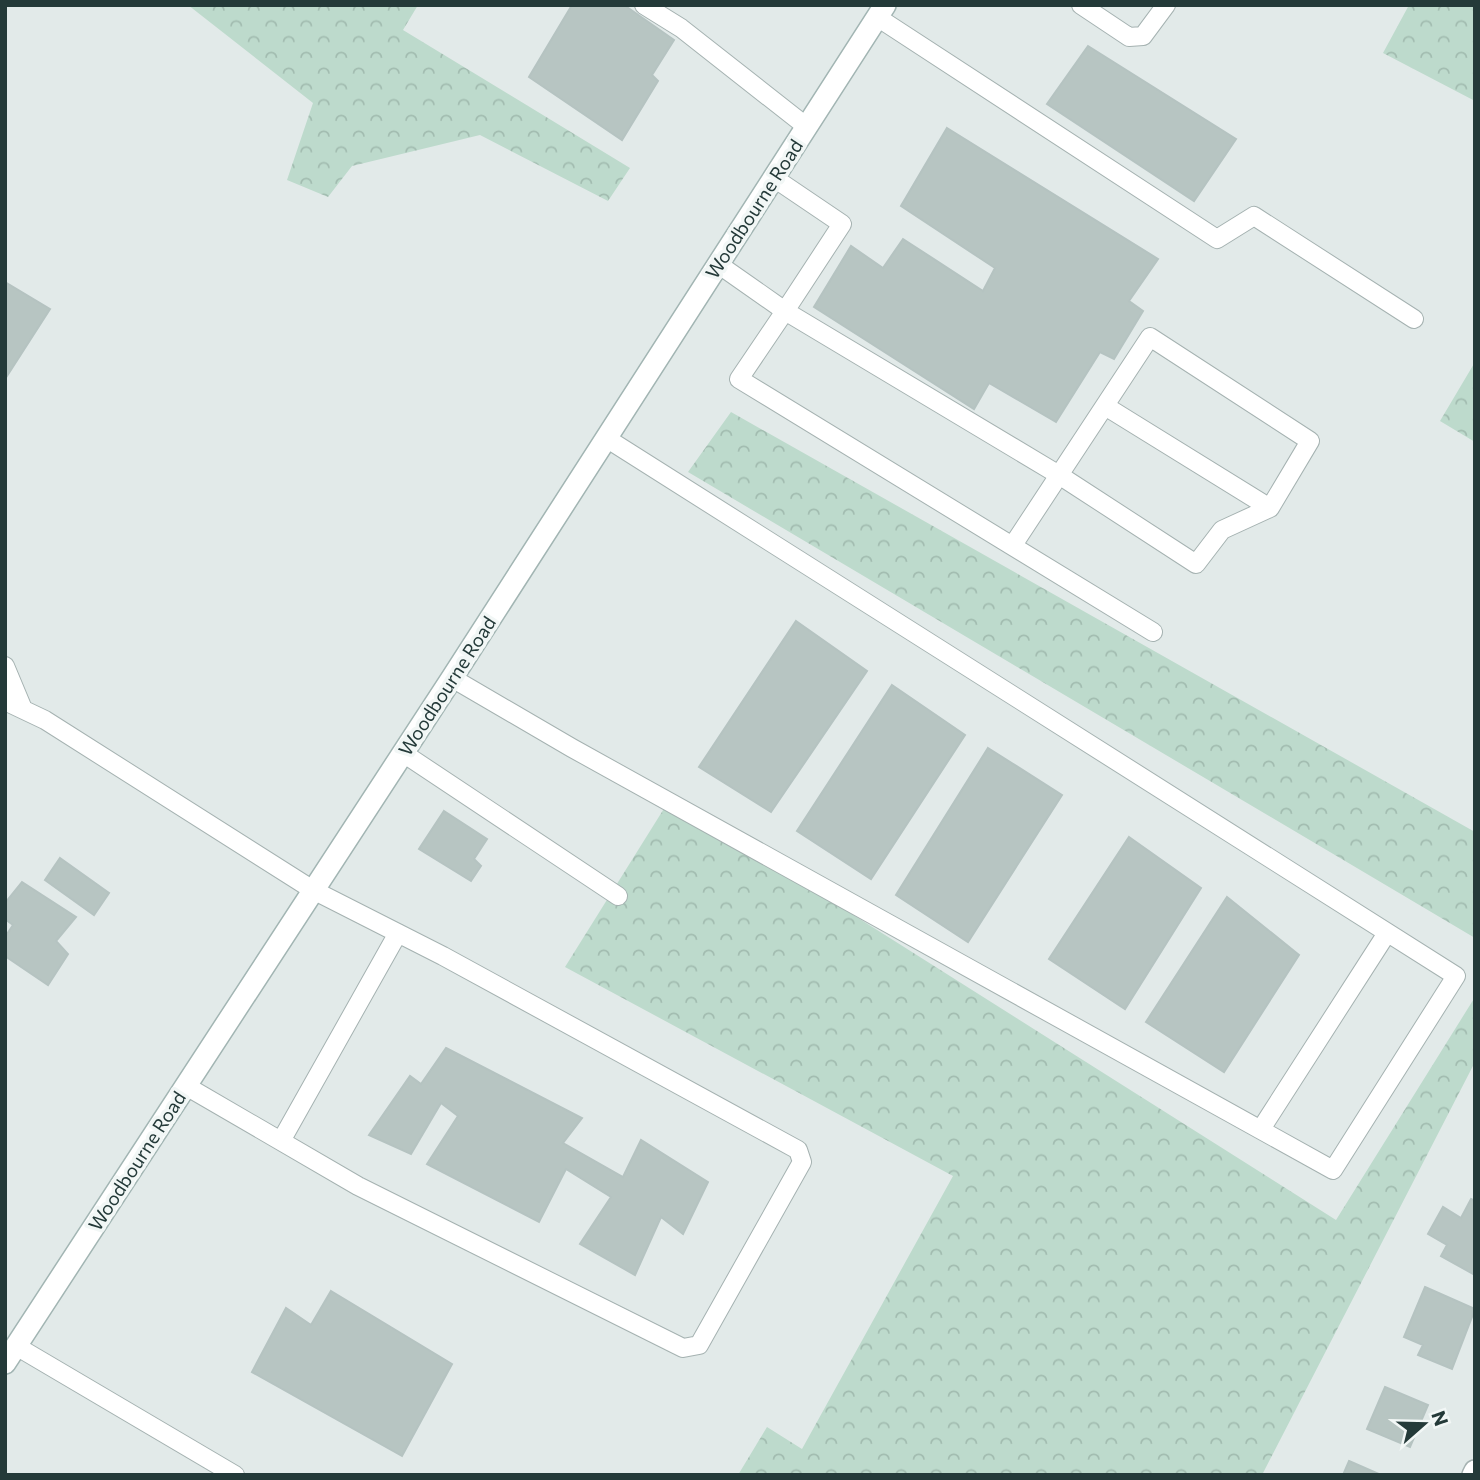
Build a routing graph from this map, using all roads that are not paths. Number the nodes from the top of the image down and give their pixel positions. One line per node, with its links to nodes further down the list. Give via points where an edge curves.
1 (644, 5): 5 (lane, via 681,28)
2 (1081, 5): 3 (lane, via 1129,37 1143,36)
3 (1166, 5)
4 (881, 11): 5 (main road, Woodbourne Road); 9 (lane, via 1217,239 1254,216)
5 (807, 127): 6 (main road, Woodbourne Road)
6 (774, 178): 7 (main road, Woodbourne Road); 8 (lane, via 842,224)
7 (719, 264): 8 (lane); 11 (main road, Woodbourne Road)
8 (785, 311): 12 (lane); 14 (lane, via 739,379)
9 (1414, 318)
10 (1105, 406): 12 (lane); 13 (lane); 13 (lane, via 1150,337 1310,441)
11 (607, 438): 17 (main road, Woodbourne Road); 24 (lane)
12 (1059, 475): 13 (lane, via 1196,564 1222,530); 14 (lane)
13 (1270, 508)
14 (1013, 545): 15 (lane)
15 (1153, 632)
16 (5, 666): 19 (lane)
17 (452, 678): 20 (main road, Woodbourne Road); 26 (lane)
18 (5, 701): 19 (lane)
19 (23, 709): 21 (lane)
20 (403, 754): 21 (main road, Woodbourne Road); 22 (lane)
21 (313, 890): 23 (lane); 25 (main road, Woodbourne Road)
22 (618, 896)
23 (398, 933): 27 (lane); 27 (lane, via 798,1150 802,1162 699,1345 683,1348 358,1186)
24 (1387, 933): 26 (lane); 26 (lane, via 1456,976 1333,1170)
25 (186, 1086): 27 (lane); 28 (main road, Woodbourne Road)
26 (1261, 1129)
27 (281, 1141)
28 (9, 1349): 29 (lane)
29 (235, 1475)

